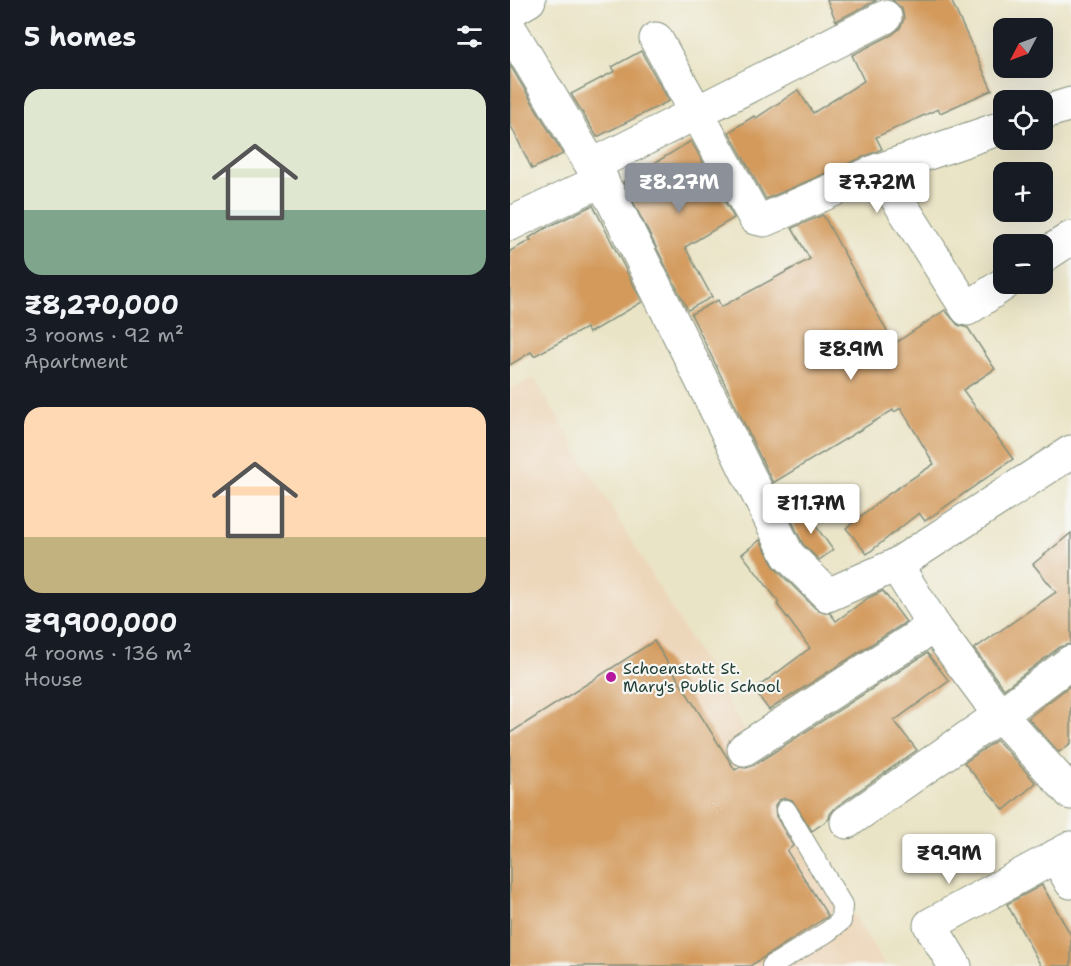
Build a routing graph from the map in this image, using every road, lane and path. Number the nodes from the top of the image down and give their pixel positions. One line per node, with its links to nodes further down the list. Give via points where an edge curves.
1 (529, 0): 2 (street)
2 (510, 11)
3 (885, 17): 8 (street)
4 (510, 29): 11 (street)
5 (656, 39): 8 (street)
6 (1071, 104): 7 (street)
7 (1053, 110)
8 (697, 112): 10 (street, via 754,218 764,220); 11 (street)
9 (993, 131): 10 (street)
10 (879, 170): 15 (street, via 967,309)
11 (598, 172): 12 (street); 17 (street, via 788,555 828,595)
12 (510, 224)
13 (1071, 238): 14 (street)
14 (1053, 250)
15 (993, 291)
16 (1071, 452): 17 (street)
17 (896, 565): 18 (street)
18 (934, 626): 20 (street); 21 (street)
19 (1071, 662): 20 (street)
20 (1000, 715): 22 (street); 24 (street)
21 (744, 749)
22 (1071, 793)
23 (786, 810): 26 (lane, via 842,905 841,921)
24 (847, 822)
25 (1066, 862): 27 (street, via 930,925)
26 (772, 966)
27 (956, 966)

